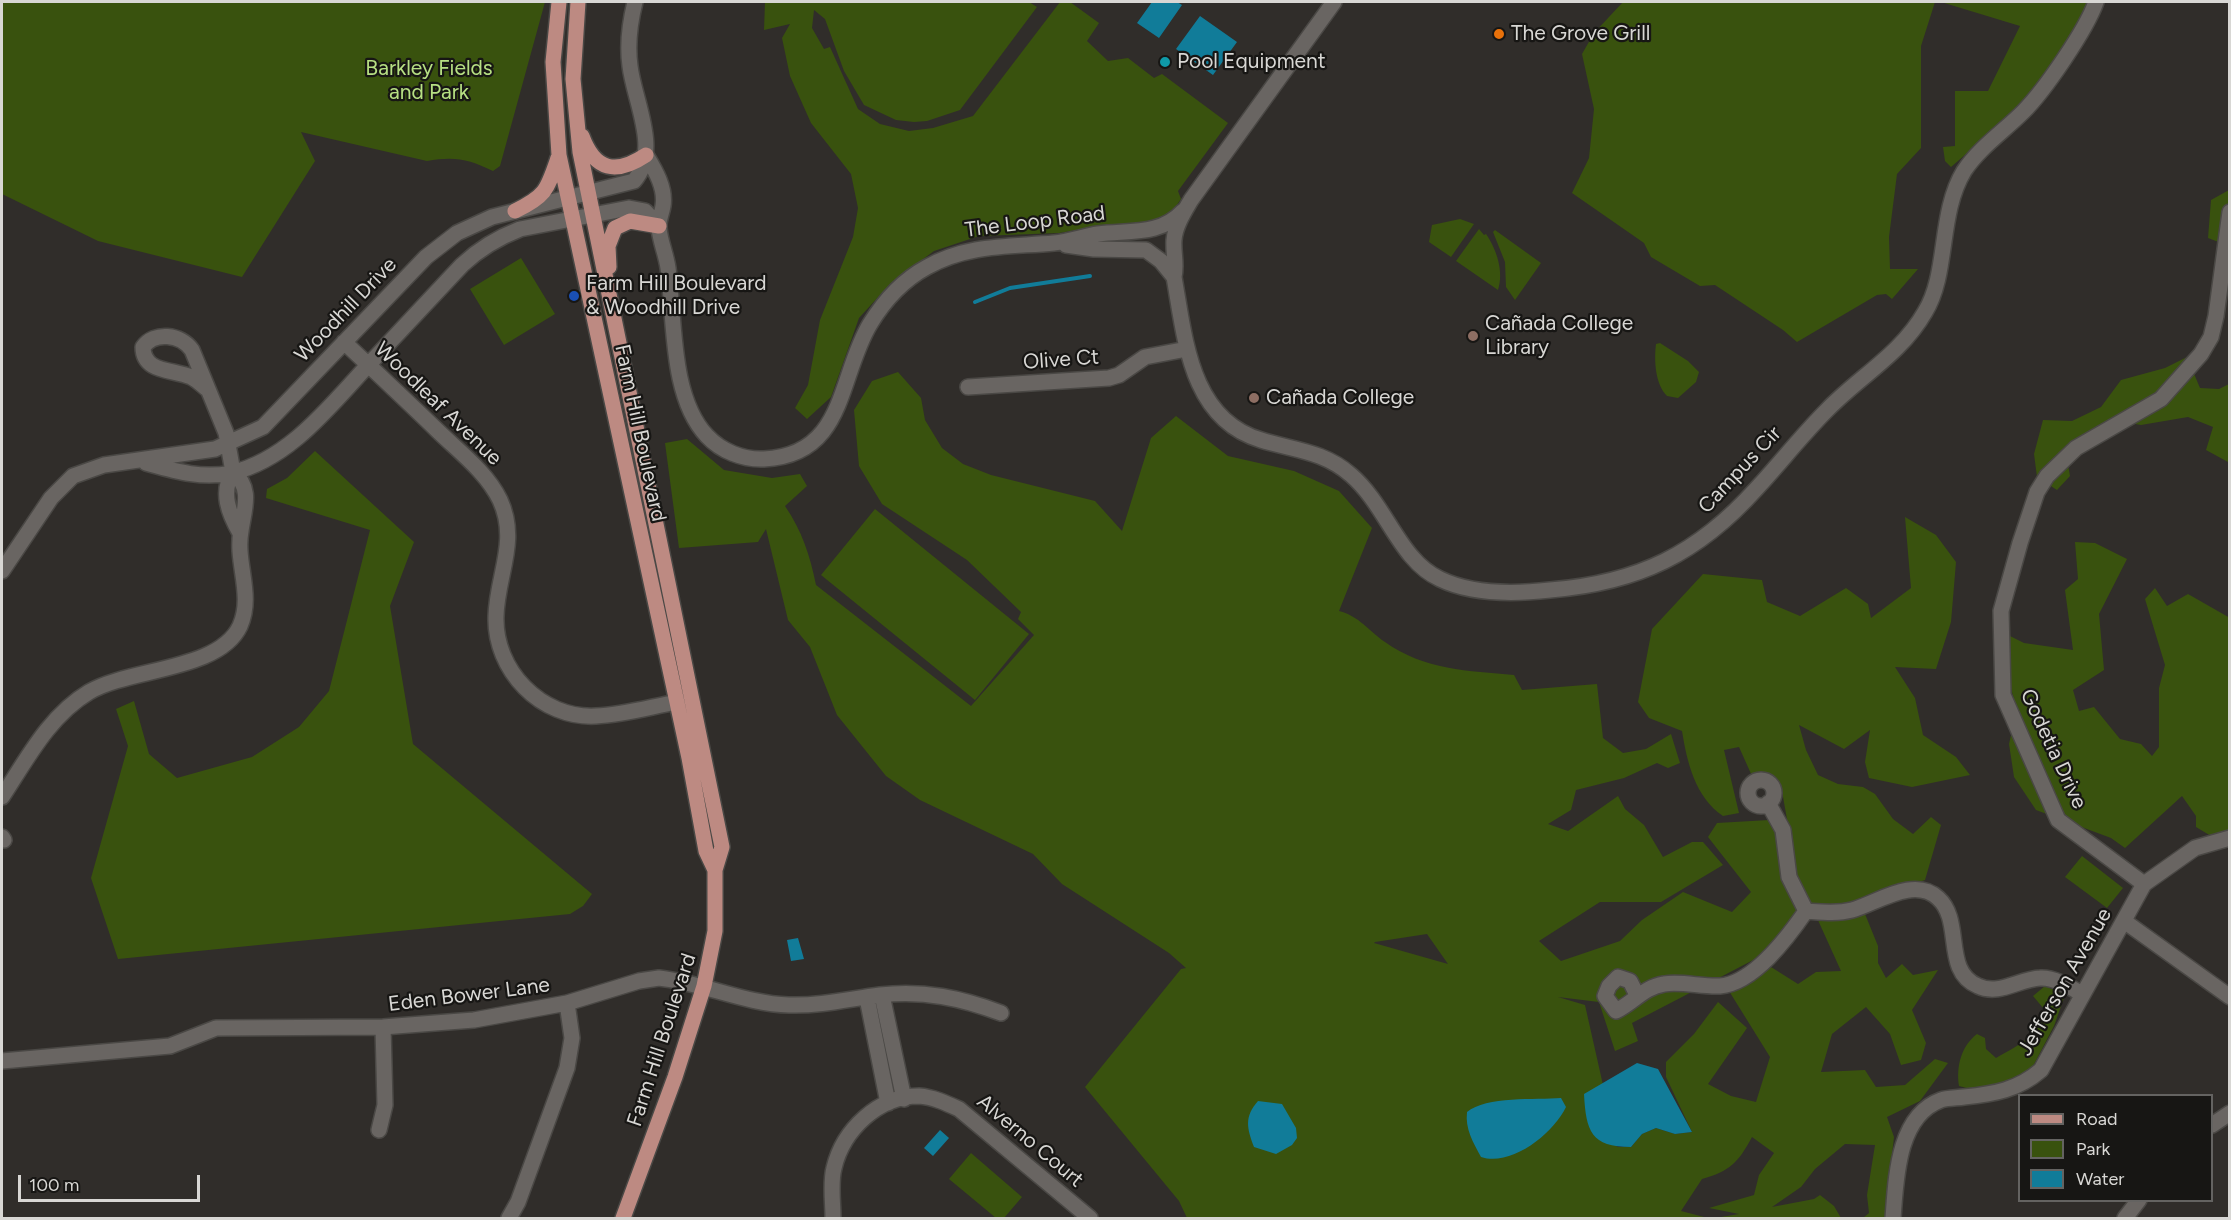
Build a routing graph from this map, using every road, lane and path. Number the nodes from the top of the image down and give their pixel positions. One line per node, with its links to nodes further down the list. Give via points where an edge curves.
1 (559, 2): 7 (main road, Farm Hill Boulevard, via 553,62)
2 (578, 2): 6 (main road, Farm Hill Boulevard)
3 (635, 2): 8 (street, via 629,62)
4 (1334, 2): 11 (street)
5 (2096, 2): 21 (street, Campus Cir, via 2080,34 2028,107 1964,172 1943,236 1934,291 1910,335 1802,434 1728,518 1693,547 1650,569 1593,585 1526,592 1467,588 1436,578 1413,559 1365,487 1343,468 1307,451 1253,437 1224,420 1197,381)
6 (574, 102): 8 (main road, via 586,145 599,163 619,168); 9 (main road, Farm Hill Boulevard)
7 (559, 155): 10 (main road, Farm Hill Boulevard); 12 (main road, via 545,192)
8 (646, 155): 9 (street, via 634,181); 16 (street, via 660,180 664,204)
9 (587, 193): 10 (street, Woodhill Drive); 14 (main road, Farm Hill Boulevard)
10 (567, 198): 12 (street, Woodhill Drive); 15 (main road, Farm Hill Boulevard)
11 (1188, 205): 17 (street, The Loop Road, via 1171,221 1150,231 1098,234); 18 (street, Campus Cir, via 1174,236)
12 (515, 211): 20 (street, Woodhill Drive, via 474,223 426,256)
13 (2229, 212): 34 (street, Godetia Drive, via 2211,337 2182,378 2161,399 2076,448 2047,476 2037,492 2001,611 2003,695 2058,820)
14 (591, 215): 15 (street, Woodhill Drive); 16 (street, Woodhill Drive, via 629,208 645,211); 19 (main road, Farm Hill Boulevard)
15 (572, 219): 22 (street, Woodhill Drive, via 520,230 488,243 462,265); 29 (main road, Farm Hill Boulevard)
16 (659, 226): 17 (street, The Loop Road, via 668,265 681,384 689,412 709,439 738,456 755,459 792,454 823,432 840,402 869,326 880,308 909,279 941,260 978,248); 19 (main road, via 630,221 615,228 610,236)
17 (1057, 243): 18 (street, via 1094,249 1146,250)
18 (1174, 278): 21 (street, Campus Cir)
19 (610, 306): 33 (main road, Farm Hill Boulevard, via 722,847)
20 (344, 342): 22 (street, Woodleaf Avenue); 25 (street, Woodhill Drive, via 262,427)
21 (1187, 349): 23 (street, Olive Ct, via 1145,357 1109,378)
22 (368, 365): 27 (street, Woodhill Drive, via 292,442 261,462); 29 (street, Woodleaf Avenue, via 478,469 500,500 506,516 508,550 497,600 497,633 507,665 520,683 546,703 575,714 613,714)
23 (968, 387)
24 (207, 389): 25 (street)
25 (229, 444): 26 (street, Woodhill Drive, via 202,453); 27 (street)
26 (141, 462): 27 (street, Woodhill Drive, via 200,476); 28 (street, Woodhill Drive, via 104,465 73,476 51,498)
27 (233, 472): 30 (street, via 226,490 230,513 240,533 245,611 234,635 204,657 114,680 72,704 42,736)
28 (2, 571)
29 (677, 702): 33 (main road, Farm Hill Boulevard, via 706,851)
30 (2, 796)
31 (1768, 803): 35 (street, via 1783,830 1789,878)
32 (2229, 838): 34 (street, Jefferson Avenue, via 2195,848)
33 (715, 870): 37 (main road, Farm Hill Boulevard, via 715,931)
34 (2145, 884): 36 (street, Jefferson Avenue)
35 (1806, 911): 38 (street, via 1851,910 1918,889 1944,904 1957,961 1966,979 1974,985 1993,990 2041,977); 39 (street, via 1788,938 1763,963 1723,986 1665,983)
36 (2124, 921): 38 (street, Jefferson Avenue); 41 (street)
37 (704, 986): 40 (street, Eden Bower Lane, via 787,1005 826,1005); 42 (street, Eden Bower Lane, via 659,978); 53 (main road, Farm Hill Boulevard)
38 (2082, 994): 56 (street, Jefferson Avenue, via 2041,1070 2027,1082 1992,1095 1941,1100 1919,1116 1904,1138)
39 (1637, 995)
40 (874, 996): 43 (street, Eden Bower Lane, via 937,994 968,1000); 46 (street); 47 (street)
41 (2229, 997)
42 (567, 1003): 44 (street, Eden Bower Lane, via 474,1020); 52 (street, via 572,1038 567,1068)
43 (1001, 1013)
44 (383, 1027): 45 (street, Eden Bower Lane, via 216,1028 170,1046); 50 (street, via 384,1105)
45 (2, 1061)
46 (904, 1099): 47 (street, Alverno Court); 55 (street, Alverno Court, via 919,1096 959,1109)
47 (888, 1102): 54 (street, Alverno Court, via 855,1126 843,1141 833,1171)
48 (2229, 1113): 49 (street)
49 (2213, 1124)
50 (379, 1130)
51 (2137, 1202): 57 (street)
52 (509, 1218)
53 (623, 1218)
54 (833, 1218)
55 (1090, 1218)
56 (1893, 1218)
57 (2125, 1218)

